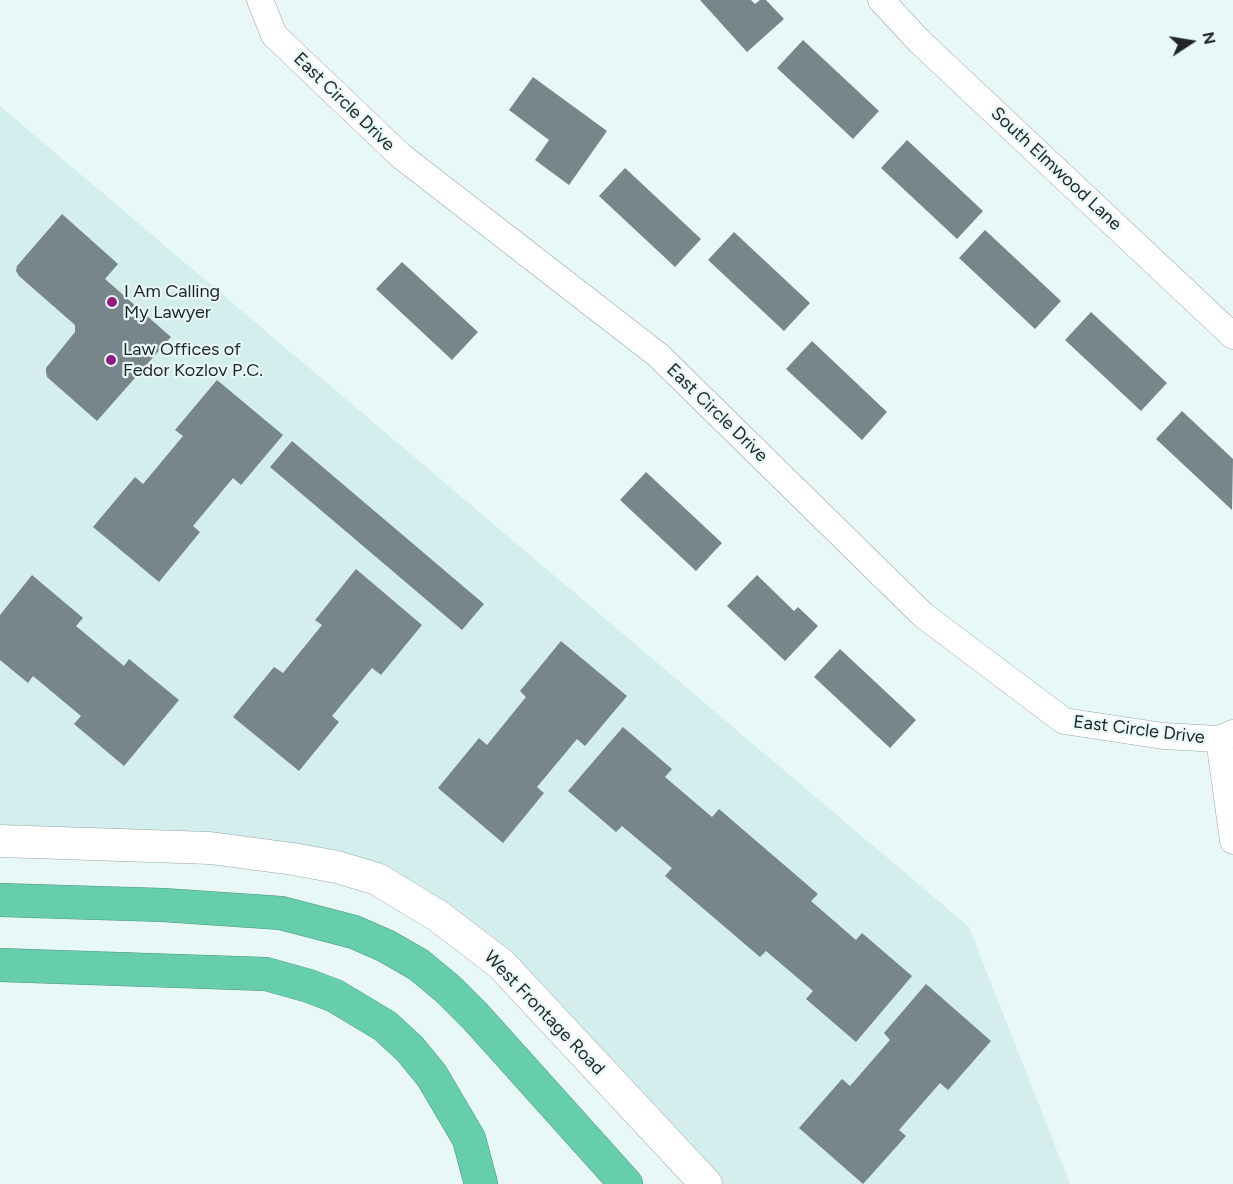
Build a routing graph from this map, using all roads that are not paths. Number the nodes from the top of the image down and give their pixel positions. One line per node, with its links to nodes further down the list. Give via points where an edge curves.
1 (260, 0): 4 (street, East Circle Drive, via 274,35 401,156 657,356 923,615 1064,721 1163,736)
2 (881, 0): 3 (street, South Elmwood Lane)
3 (1233, 336)
4 (1226, 736): 6 (street)
5 (0, 841): 11 (street, West Frontage Road, via 210,848 337,867 376,879 438,916 501,964)
6 (1233, 841)
7 (0, 900): 10 (highway, via 281,913 354,932 386,946 419,965 462,1003)
8 (0, 964): 9 (highway, via 266,974 335,996 385,1026 432,1076 469,1139)
9 (481, 1184)
10 (627, 1184)
11 (706, 1184)

